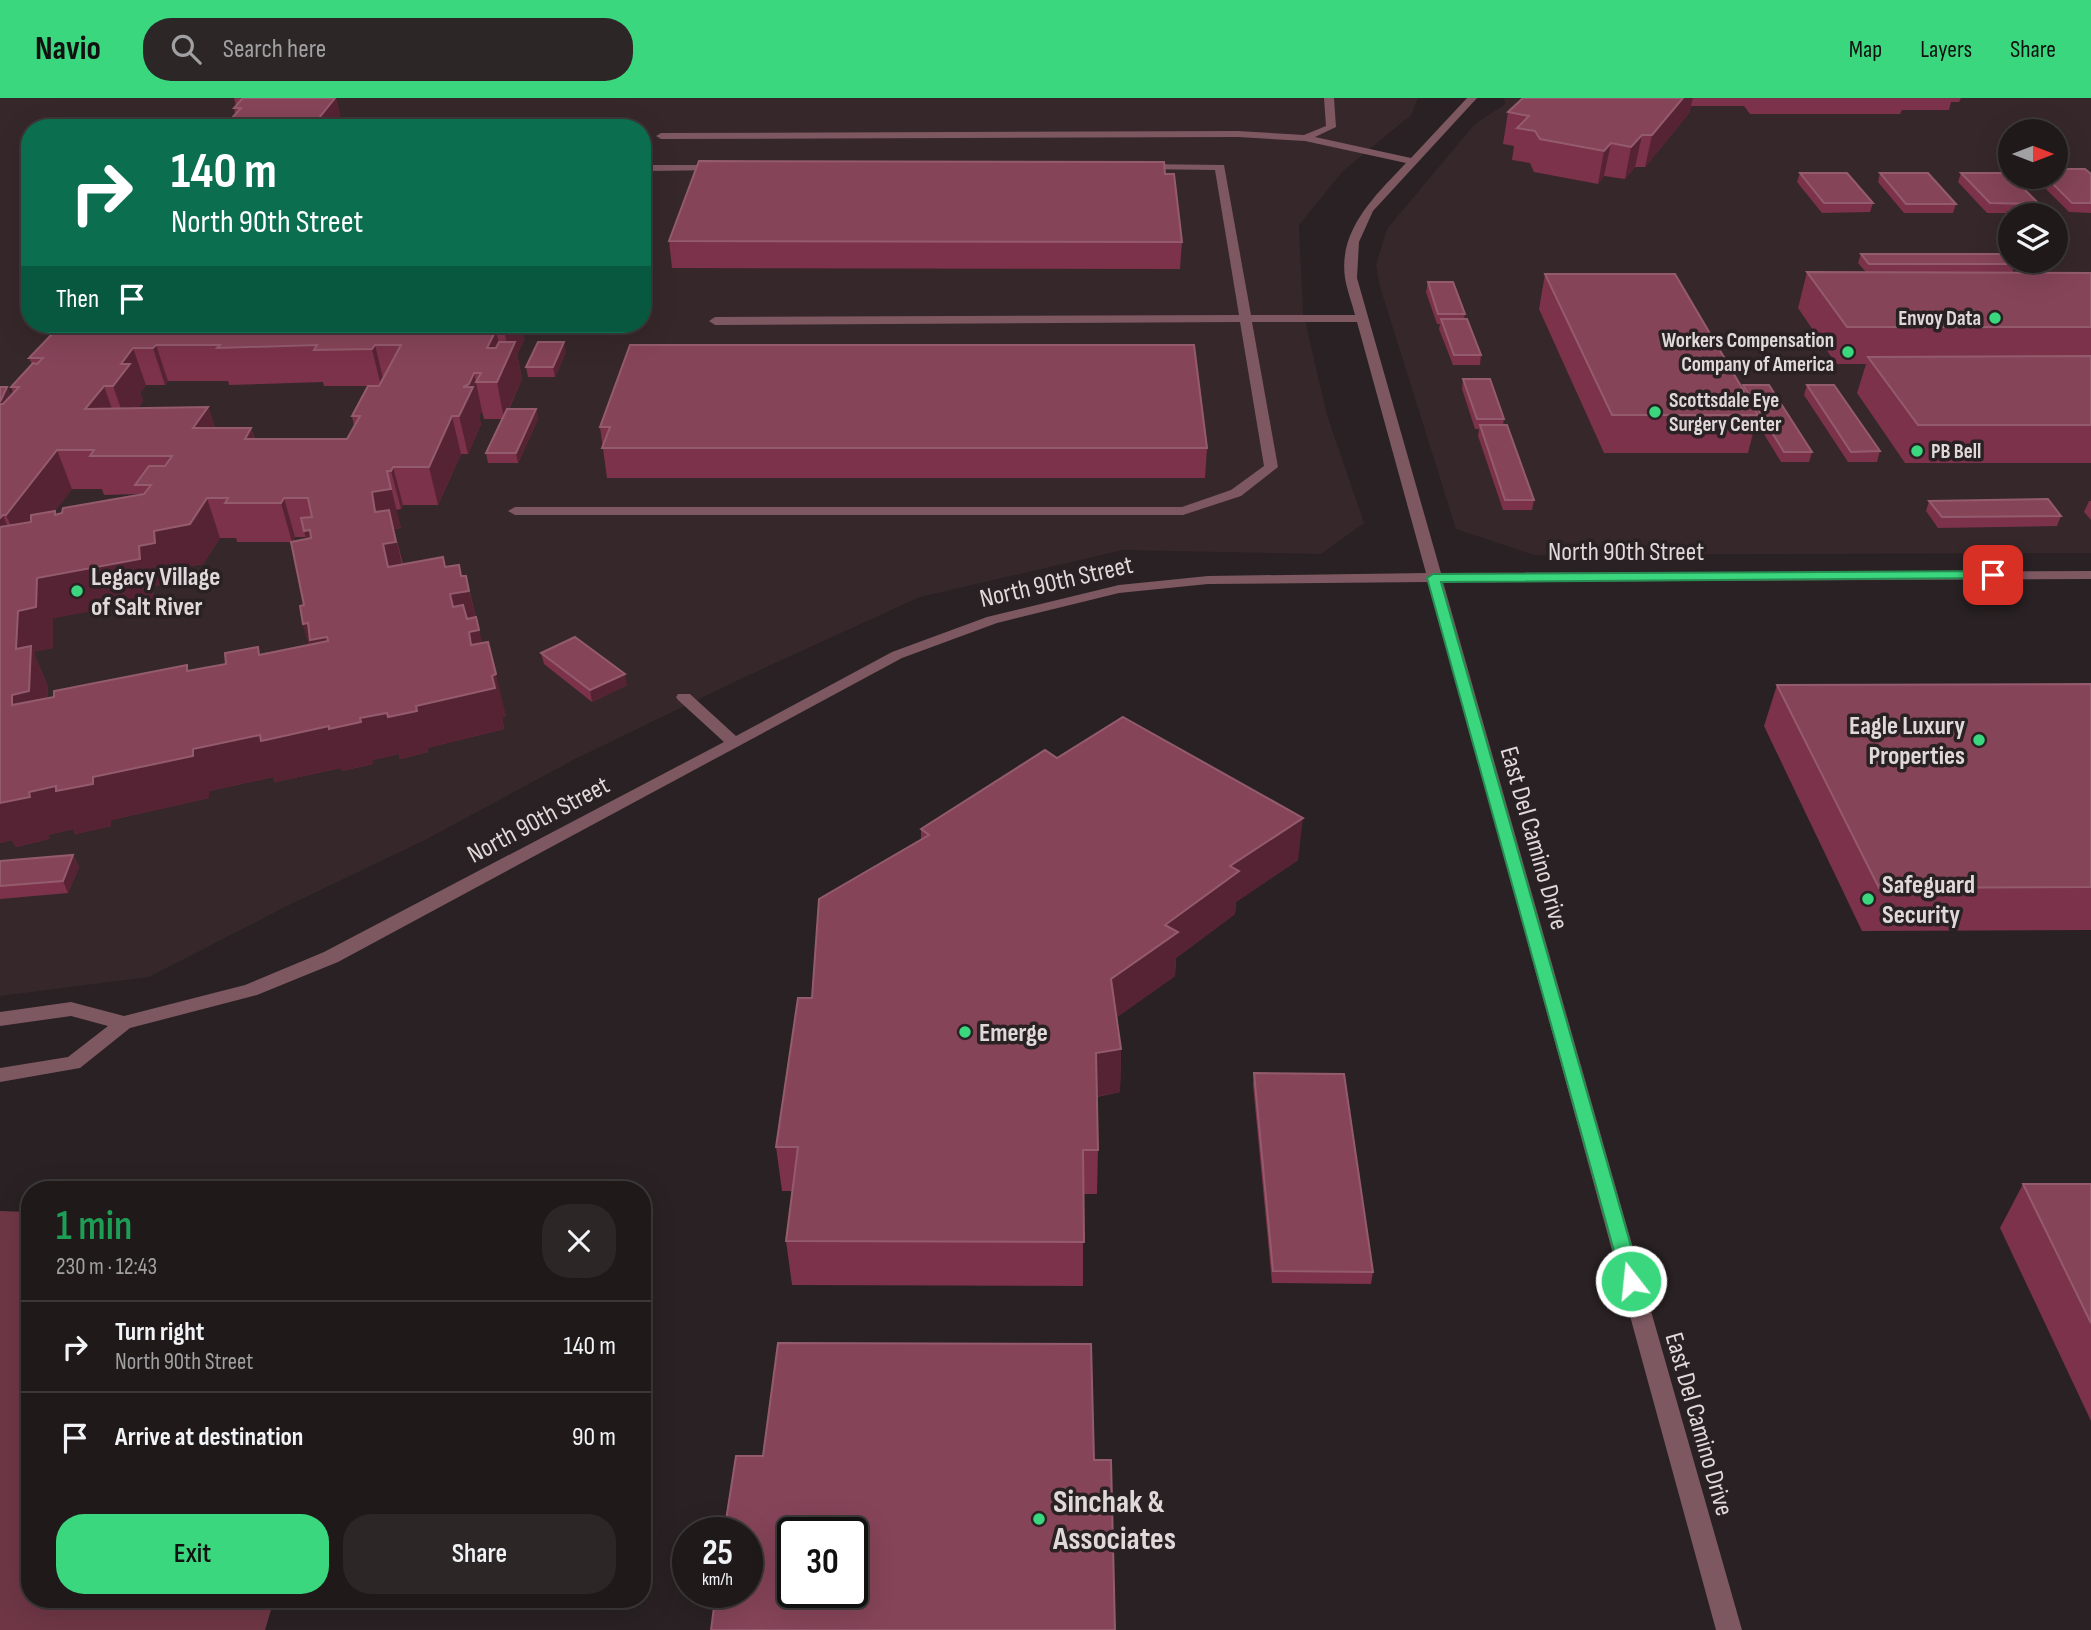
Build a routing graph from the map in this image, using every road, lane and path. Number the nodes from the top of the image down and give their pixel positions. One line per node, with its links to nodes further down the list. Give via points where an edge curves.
1 (1329, 98): 4 (street, via 1331,127)
2 (1472, 98): 6 (street, East Del Camino Drive)
3 (661, 136): 5 (street)
4 (1305, 138): 5 (street); 6 (street)
5 (1218, 150): 7 (street); 10 (street)
6 (1412, 161): 11 (street, East Del Camino Drive, via 1369,209 1351,244 1351,278)
7 (1122, 167)
8 (651, 168): 9 (street)
9 (731, 168)
10 (1246, 318): 11 (street); 12 (street); 13 (street, via 1272,467 1236,493 1183,511)
11 (1362, 318): 15 (street, East Del Camino Drive)
12 (715, 321)
13 (515, 511)
14 (2091, 575): 15 (street, North 90th Street)
15 (1433, 578): 17 (street, North 90th Street, via 1208,580 1119,589 1035,607 897,655); 21 (street, East Del Camino Drive)
16 (684, 697): 17 (street)
17 (734, 743): 19 (street, North 90th Street, via 331,957 250,990)
18 (0, 1019): 19 (street, North 90th Street, via 71,1009)
19 (124, 1023): 20 (street, North 90th Street, via 73,1063)
20 (0, 1075)
21 (1728, 1630)

